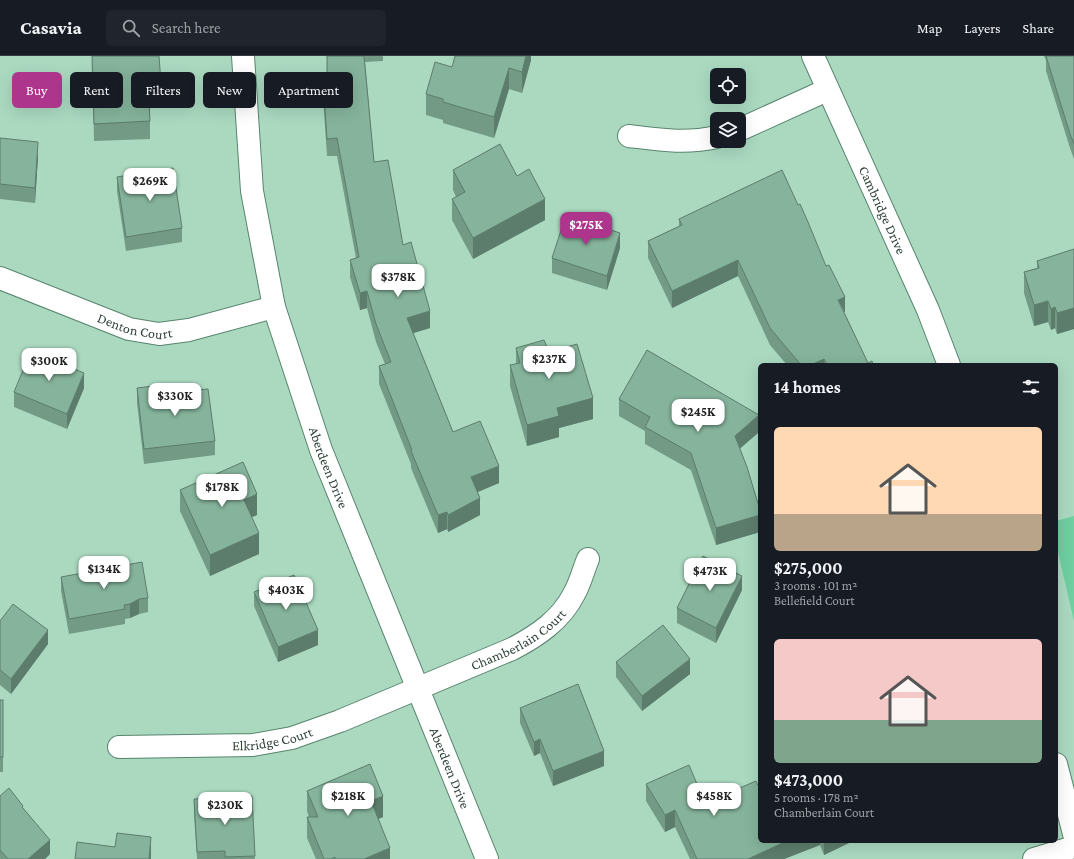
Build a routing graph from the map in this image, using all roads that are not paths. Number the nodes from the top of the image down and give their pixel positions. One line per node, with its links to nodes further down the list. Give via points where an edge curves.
1 (242, 56): 8 (street, Aberdeen Drive, via 252,191)
2 (813, 56): 3 (street, Cambridge Drive)
3 (827, 90): 4 (street); 9 (street, Cambridge Drive, via 928,310)
4 (746, 127)
5 (629, 136): 6 (street, via 670,142)
6 (710, 138)
7 (0, 278): 8 (street, Denton Court, via 129,329 159,334 189,330)
8 (274, 307): 11 (street, Aberdeen Drive, via 321,450)
9 (948, 363)
10 (588, 559): 11 (street, Chamberlain Court, via 574,595 556,619 536,636 512,649)
11 (418, 689): 12 (street, Elkridge Court, via 292,738 252,745); 16 (street, Aberdeen Drive)
12 (119, 747)
13 (1058, 772): 14 (street)
14 (1074, 834)
15 (1074, 847): 17 (street)
16 (487, 859)
17 (1034, 859)

